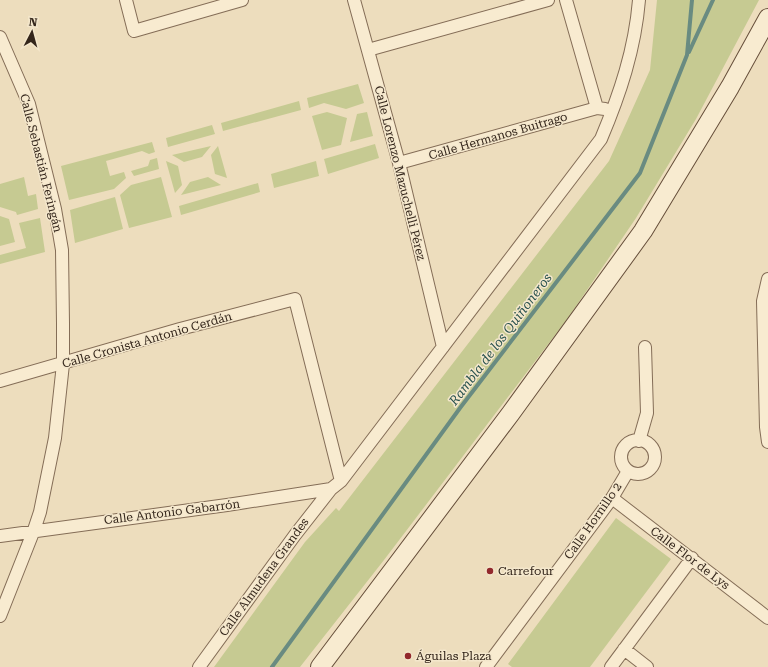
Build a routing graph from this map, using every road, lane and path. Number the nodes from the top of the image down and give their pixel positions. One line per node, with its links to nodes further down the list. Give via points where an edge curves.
1 (126, 0): 2 (street, via 134,31)
2 (242, 0)
3 (354, 0): 9 (street, Calle Lorenzo Mazuchelli Pérez)
4 (548, 0): 9 (street)
5 (566, 0): 10 (street)
6 (639, 0): 11 (street, Calle Almudena Grandes, via 637,25 628,65)
7 (768, 18): 30 (main road, via 730,87 643,230 511,413)
8 (0, 37): 16 (street, Calle Sebastián Feringán, via 29,104 55,209 62,250)
9 (368, 50): 12 (street, Calle Lorenzo Mazuchelli Pérez)
10 (597, 108): 11 (street); 12 (street, Calle Hermanos Buitrago)
11 (614, 111): 14 (street, Calle Almudena Grandes, via 601,139)
12 (399, 163): 14 (street, Calle Lorenzo Mazuchelli Pérez)
13 (768, 279): 19 (street, via 763,301)
14 (443, 347): 21 (street, Calle Almudena Grandes)
15 (645, 347): 18 (street, via 647,413)
16 (63, 364): 17 (street, Calle Cronista Antonio Cerdán); 21 (street, Calle Cronista Antonio Cerdán, via 180,329 295,299); 23 (street, Calle Sebastián Feringán, via 55,438)
17 (0, 382)
18 (639, 441): 20 (street, via 628,443 622,452 622,462); 20 (street, via 653,449 655,460 644,473)
19 (768, 442)
20 (628, 471): 22 (street, Calle Hornillo 2)
21 (336, 485): 23 (street, Calle Antonio Gabarrón, via 227,505); 29 (street, Calle Almudena Grandes, via 295,535)
22 (612, 498): 25 (street, Calle Flor de Lys); 31 (street, Calle Hornillo 2)
23 (34, 530): 24 (street, Calle Antonio Gabarrón); 26 (street, Calle Sebastián Feringán)
24 (0, 536)
25 (692, 558): 27 (street, Calle Flor de Lys); 28 (street)
26 (0, 616)
27 (768, 618)
28 (624, 649): 32 (street); 33 (street)
29 (199, 667)
30 (320, 667)
31 (486, 667)
32 (611, 667)
33 (647, 667)

